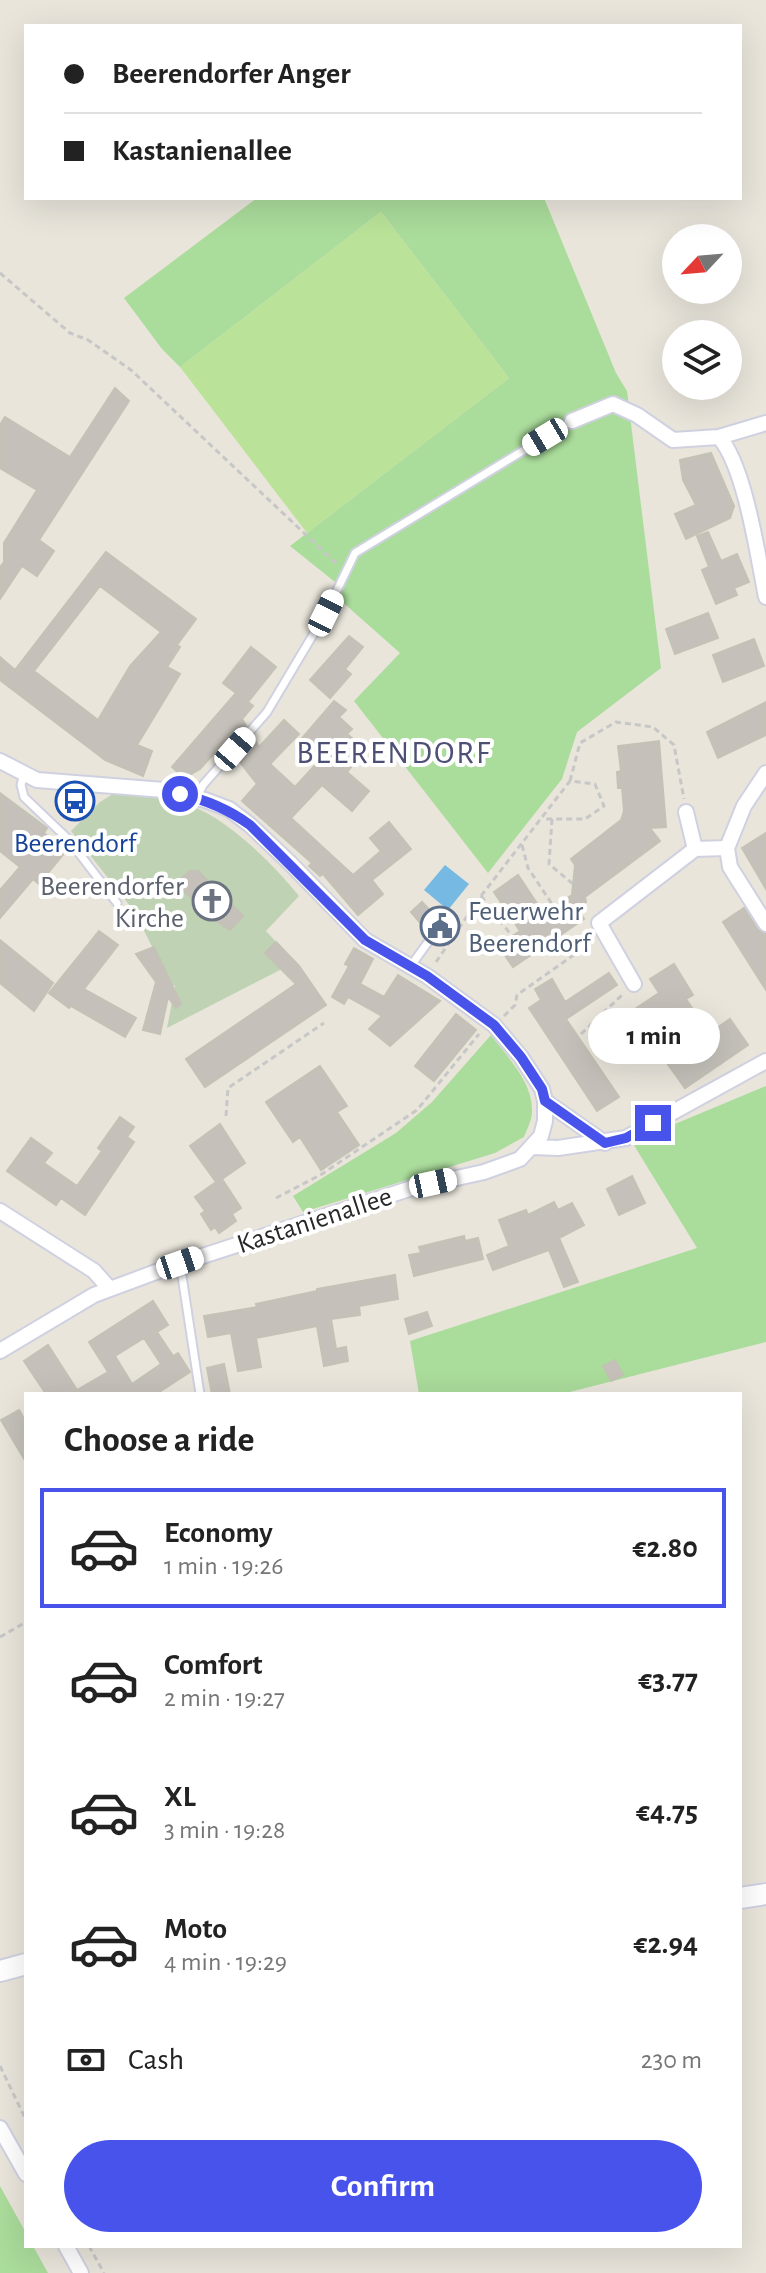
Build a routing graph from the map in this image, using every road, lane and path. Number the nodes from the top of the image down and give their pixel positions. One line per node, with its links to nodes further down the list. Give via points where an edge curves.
1 (0, 273): 5 (path, via 70,333 131,370)
2 (572, 421): 4 (street, via 613,404 673,440); 5 (lane, via 355,553)
3 (766, 423): 4 (street)
4 (719, 437): 6 (street, via 748,506)
5 (346, 572): 11 (lane, via 267,712)
6 (766, 597)
7 (0, 761): 9 (street)
8 (766, 773): 16 (street, via 744,806)
9 (25, 774): 11 (street, via 37,780 138,787); 20 (lane, via 24,797 69,840)
10 (570, 781): 12 (path, via 580,743 616,722 653,727 674,745); 13 (path); 14 (path, via 595,784 604,806 585,819)
11 (196, 798): 26 (street, via 229,809 250,825 365,940)
12 (686, 812): 17 (street)
13 (543, 819): 14 (path); 15 (path)
14 (552, 819): 18 (path, via 549,864)
15 (522, 845): 19 (path); 21 (path, via 528,868)
16 (727, 848): 17 (street); 22 (street, via 730,867)
17 (695, 849): 23 (street, via 599,923)
18 (573, 884)
19 (481, 896): 24 (path); 27 (path)
20 (117, 903)
21 (554, 907)
22 (766, 924)
23 (605, 933): 28 (street); 30 (path, via 517,995 515,1005)
24 (512, 936)
25 (431, 938): 26 (lane)
26 (410, 967): 27 (street)
27 (427, 976): 30 (street)
28 (634, 984): 31 (path)
29 (324, 1023): 34 (path, via 228,1088)
30 (494, 1025): 33 (street, via 521,1057); 37 (path, via 483,1030 417,1110)
31 (581, 1034)
32 (766, 1061): 35 (street, Kastanienallee, via 626,1138)
33 (545, 1101): 35 (street); 36 (street, via 545,1121)
34 (226, 1116)
35 (605, 1143): 36 (street, Kastanienallee)
36 (533, 1147): 39 (street, Kastanienallee, via 520,1159 484,1172 412,1188)
37 (276, 1198)
38 (0, 1211): 40 (street, via 94,1271)
39 (180, 1263): 40 (street, Kastanienallee); 42 (lane)
40 (110, 1289): 41 (street, Kastanienallee)
41 (0, 1351)
42 (200, 1392)
43 (24, 1623): 44 (path)
44 (0, 1637)
45 (766, 1894): 46 (main road)
46 (742, 1898)
47 (24, 1965): 48 (main road)
48 (0, 1971)
49 (0, 2066): 50 (path)
50 (24, 2116)
51 (0, 2128): 52 (street)
52 (24, 2170)
53 (67, 2248): 55 (street)
54 (90, 2248): 56 (path)
55 (81, 2273)
56 (104, 2273)

